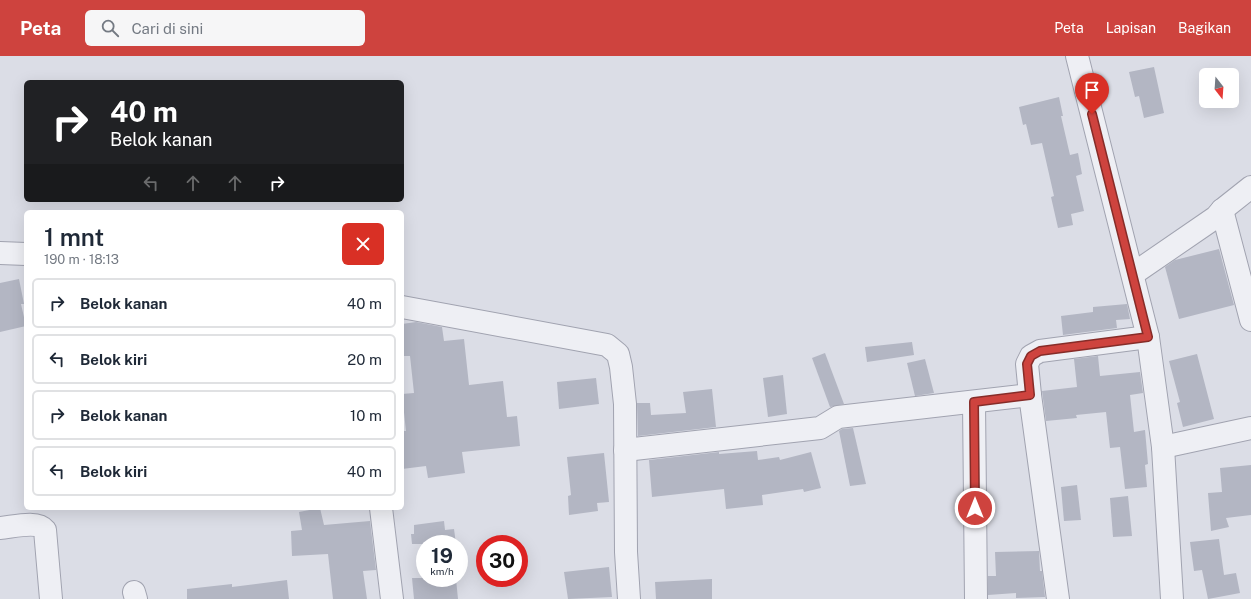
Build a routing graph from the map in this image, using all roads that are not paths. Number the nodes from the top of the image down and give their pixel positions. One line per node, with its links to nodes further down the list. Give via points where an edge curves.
1 (1077, 56): 6 (street)
2 (1251, 187): 3 (street)
3 (1222, 210): 6 (street, via 1216,218); 8 (street)
4 (0, 253): 5 (street)
5 (24, 254)
6 (1133, 274): 9 (street)
7 (404, 307): 14 (street, via 607,345 618,354 621,367 625,404)
8 (1251, 320)
9 (1148, 337): 10 (street, via 1040,351 1031,356 1027,364); 13 (street)
10 (1030, 395): 11 (street); 21 (street)
11 (974, 402): 14 (street, via 838,417 820,428); 20 (street)
12 (1251, 428): 13 (street)
13 (1163, 447): 22 (street)
14 (625, 450): 19 (street)
15 (381, 510): 18 (street)
16 (0, 528): 17 (street, via 36,524 45,530)
17 (51, 599)
18 (392, 599)
19 (629, 599)
20 (976, 599)
21 (1058, 599)
22 (1172, 599)

